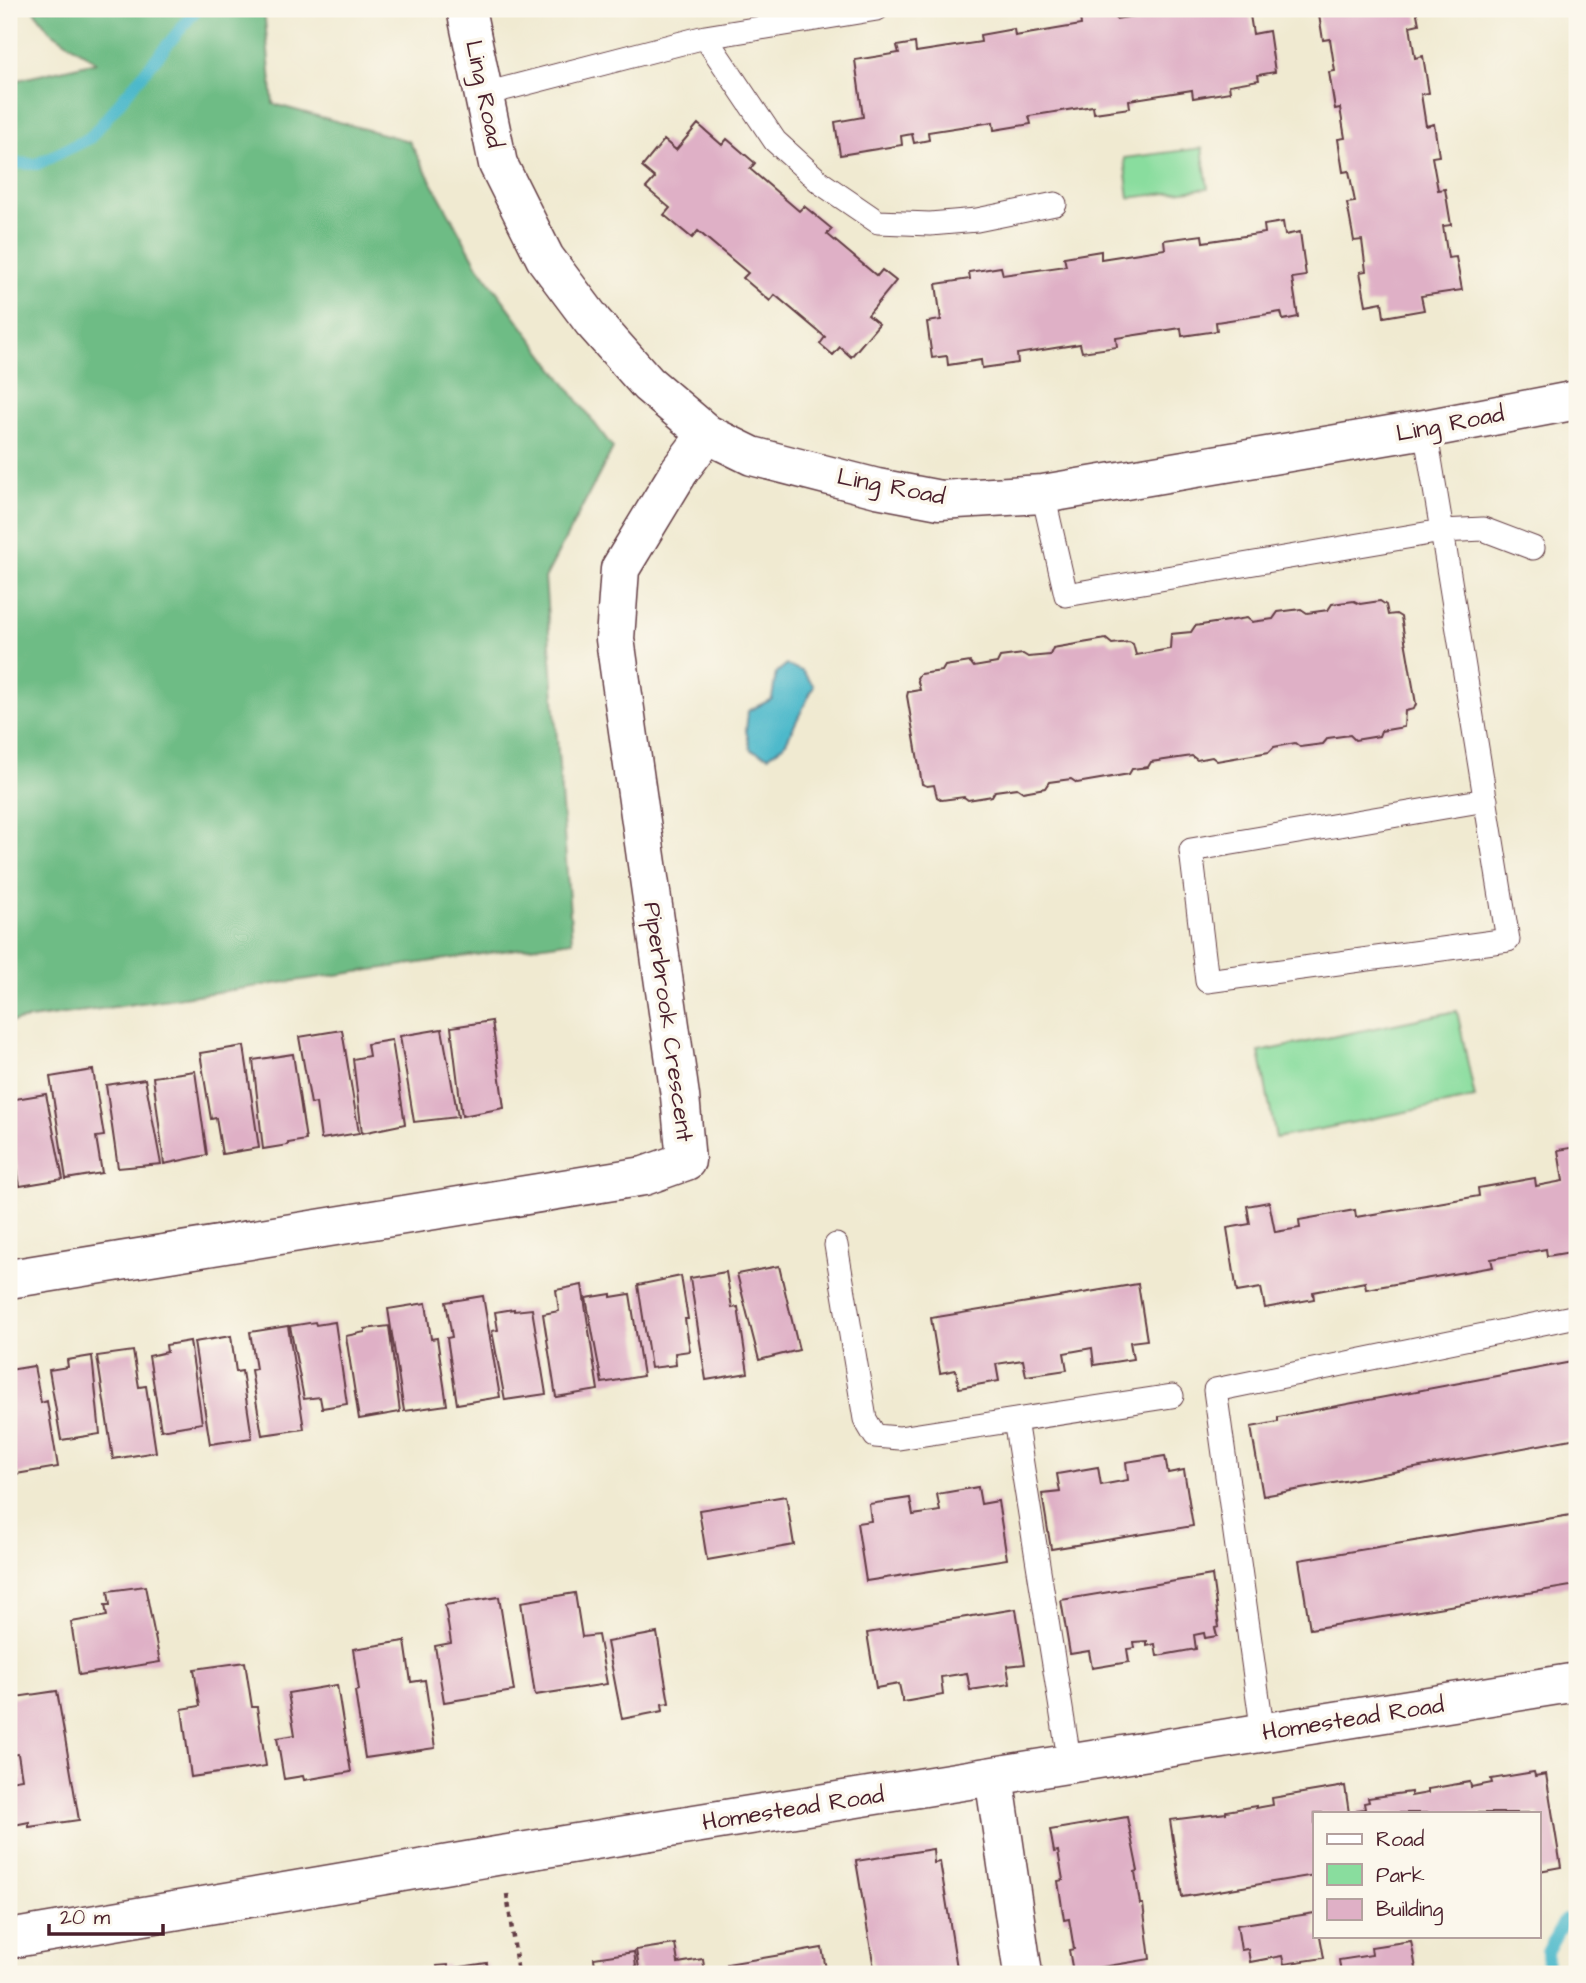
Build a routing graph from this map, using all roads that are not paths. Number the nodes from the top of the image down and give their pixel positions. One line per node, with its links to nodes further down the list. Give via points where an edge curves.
1 (466, 9): 4 (street, Ling Road)
2 (877, 9): 3 (lane)
3 (705, 37): 4 (lane); 5 (lane, via 775,141 821,183 878,222 977,220)
4 (485, 94): 8 (street, Ling Road, via 498,164 545,258 648,384)
5 (1055, 204)
6 (1577, 400): 7 (street, Ling Road)
7 (1425, 429): 9 (street, Ling Road); 10 (lane)
8 (707, 434): 9 (street, Ling Road, via 752,456 940,500); 14 (street, Piperbrook Crescent, via 620,569 615,639 686,1161 644,1176)
9 (1043, 494): 10 (lane, via 1066,595)
10 (1442, 531): 11 (lane, via 1483,529); 12 (lane)
11 (1533, 548)
12 (1486, 800): 12 (lane, via 1508,940 1207,981 1191,850)
13 (836, 1245): 17 (lane, via 865,1419 875,1436 898,1438)
14 (9, 1279)
15 (1577, 1316): 19 (lane, via 1215,1390)
16 (1171, 1396): 17 (lane)
17 (1015, 1420): 20 (lane)
18 (1577, 1682): 19 (street, Homestead Road)
19 (1263, 1734): 20 (street, Homestead Road)
20 (1070, 1765): 21 (street, Homestead Road)
21 (994, 1776): 22 (street, Homestead Road); 23 (street)
22 (9, 1939)
23 (1023, 1974)

